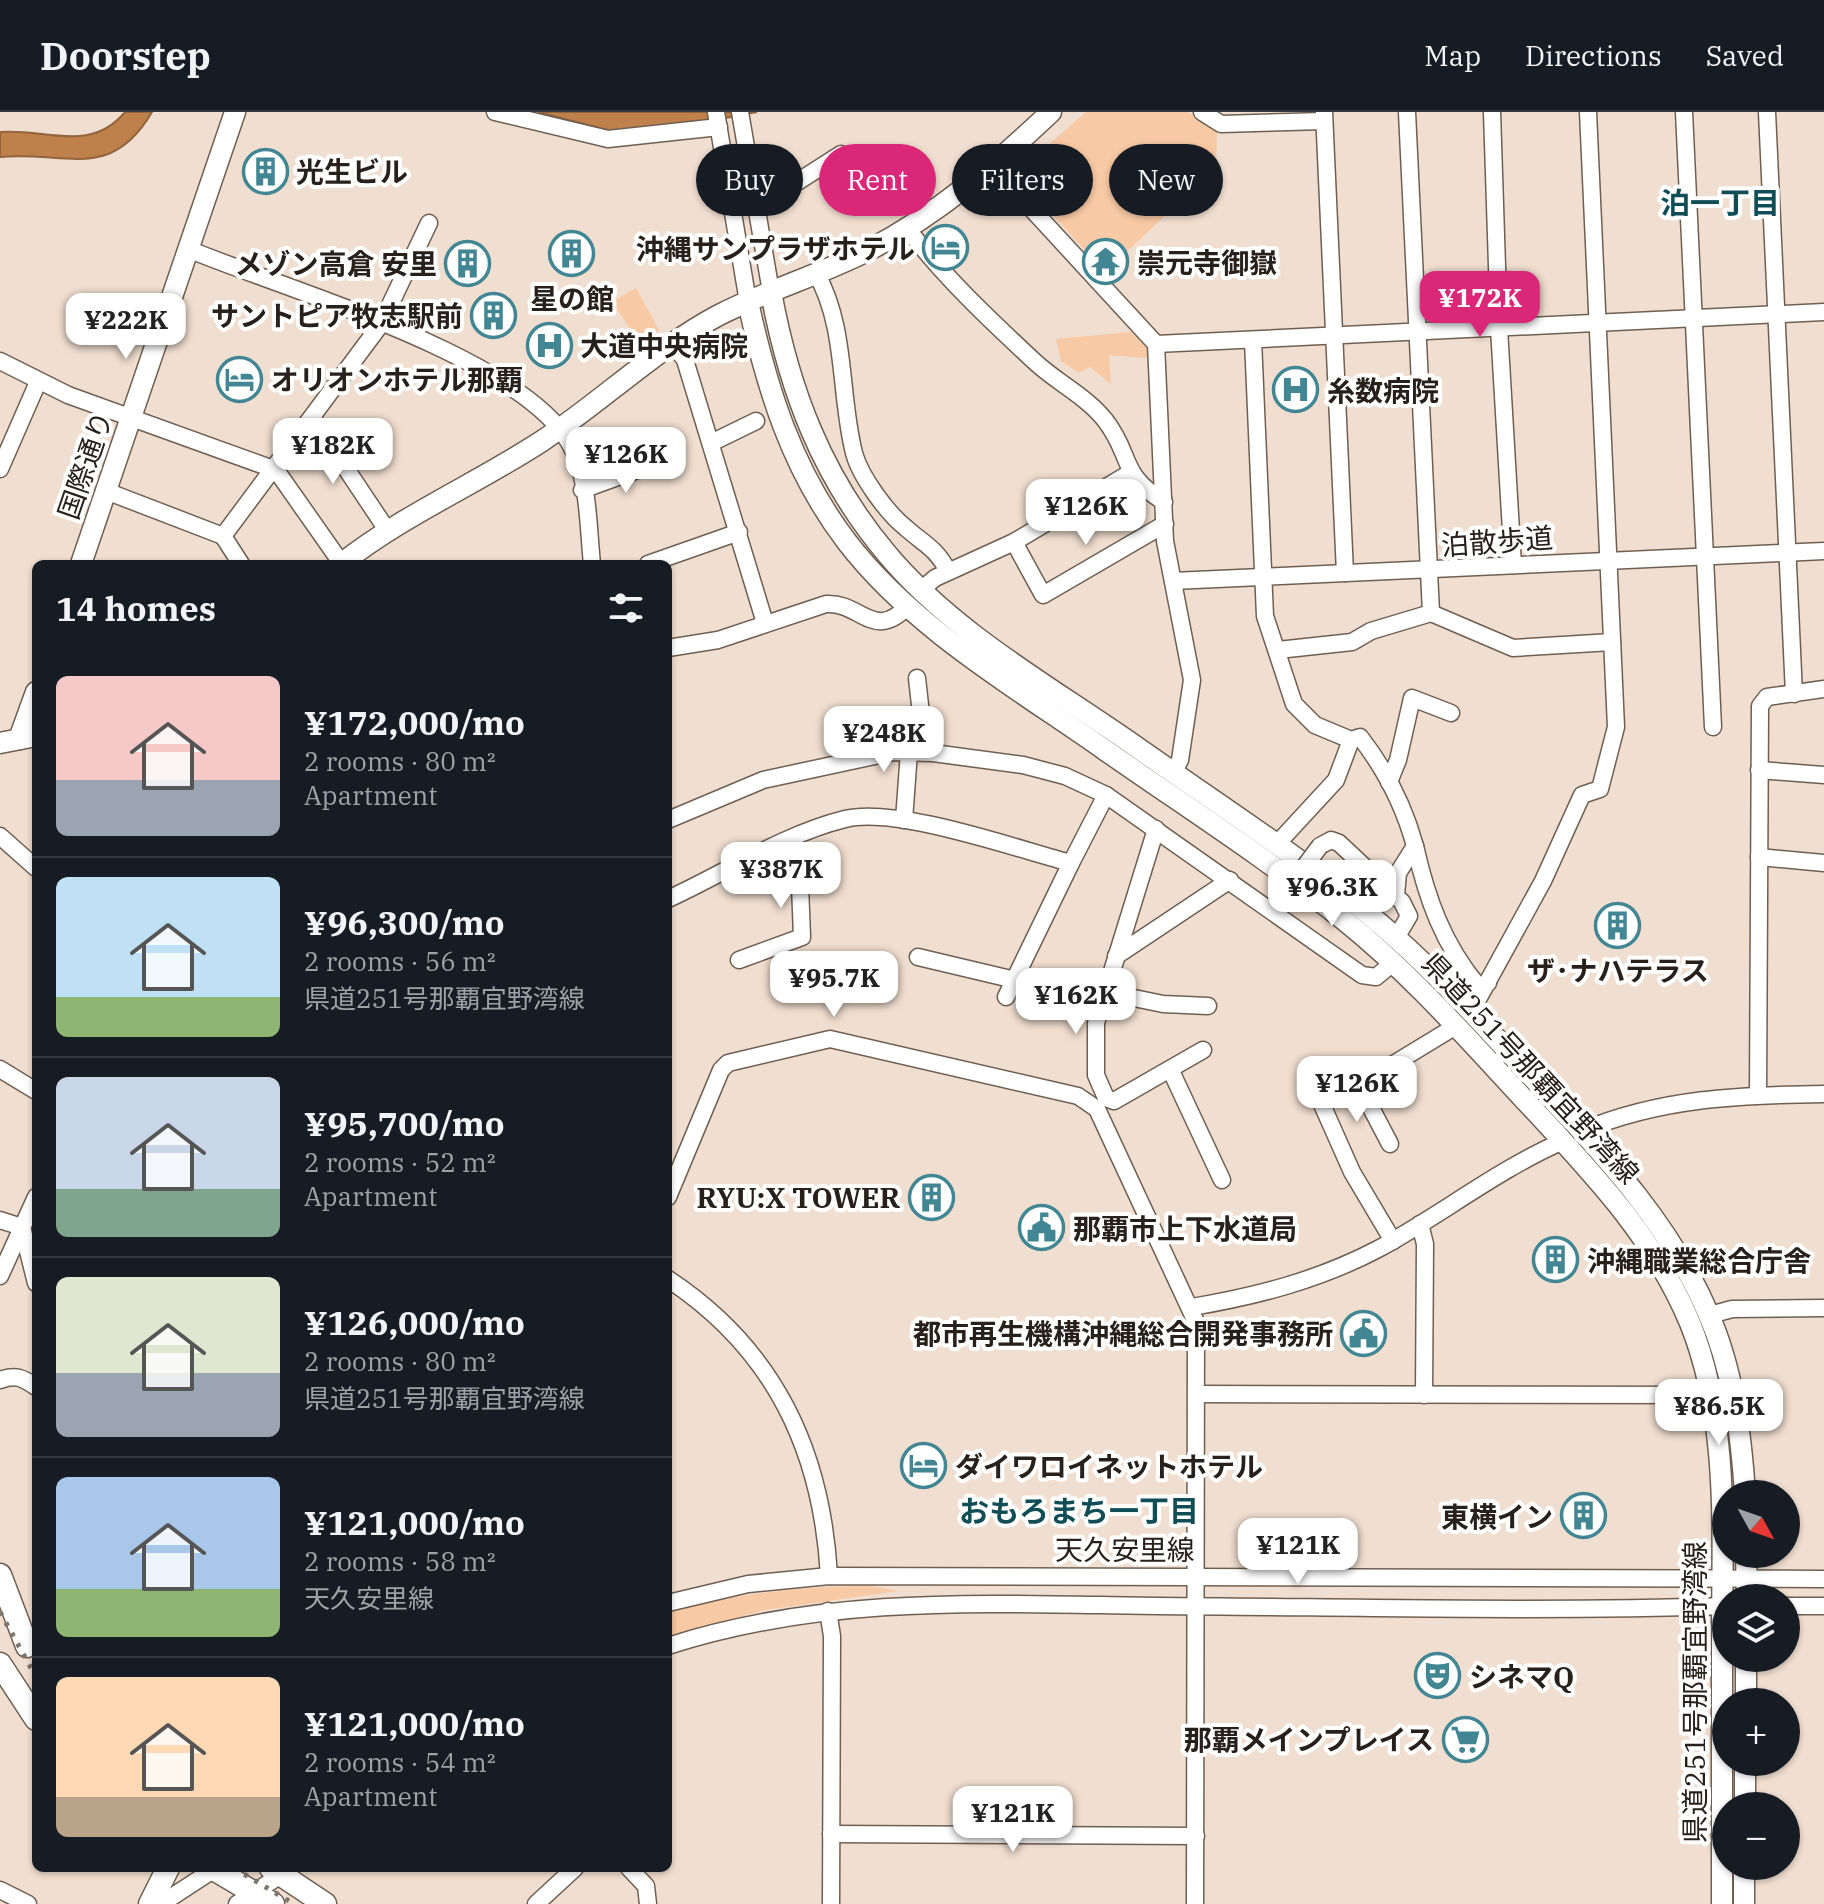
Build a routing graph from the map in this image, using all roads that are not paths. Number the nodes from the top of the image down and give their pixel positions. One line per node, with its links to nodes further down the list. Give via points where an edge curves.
1 (235, 112): 20 (main road, 国際通り)
2 (495, 112): 12 (street, via 608,139)
3 (1051, 112): 14 (main road)
4 (1202, 112): 11 (street, via 1221,124)
5 (1407, 112): 30 (street)
6 (1492, 112): 29 (street)
7 (1588, 112): 28 (street)
8 (1684, 112): 26 (street)
9 (1767, 112): 25 (street)
10 (741, 116): 13 (street)
11 (1324, 116): 31 (street)
12 (718, 121): 23 (street)
13 (746, 144)
14 (1016, 144)
15 (952, 195): 19 (main road)
16 (758, 216): 22 (street)
17 (1038, 216): 33 (street)
18 (429, 223): 27 (street)
19 (907, 228): 21 (main road); 45 (street, via 1036,363 1105,420)
20 (188, 249): 27 (street); 37 (main road, 国際通り)
21 (816, 273): 22 (main road); 65 (street, via 837,335 854,453 897,519 937,550)
22 (771, 292): 23 (main road); 70 (main road, 県道251号那覇宜野湾線, via 792,383 816,445)
23 (748, 302): 34 (main road); 70 (main road, 県道251号那覇宜野湾線, via 772,398 805,476 849,544)
24 (1824, 312): 25 (street)
25 (1776, 315): 26 (street); 55 (street)
26 (1693, 319): 28 (street); 56 (street)
27 (381, 324): 38 (street); 40 (street, via 475,363)
28 (1597, 324): 29 (street); 63 (street)
29 (1499, 328): 30 (street); 64 (street)
30 (1416, 331): 31 (street); 66 (street)
31 (1334, 335): 32 (street); 67 (street)
32 (1253, 340): 33 (street); 68 (street)
33 (1156, 344): 48 (street)
34 (674, 345): 40 (main road); 41 (street, via 685,360)
35 (0, 361): 36 (street)
36 (38, 382): 37 (street); 43 (street)
37 (130, 419): 44 (street); 47 (main road, 国際通り)
38 (313, 419): 44 (street); 50 (street)
39 (756, 421): 41 (street)
40 (560, 429): 46 (street, via 575,454); 50 (main road)
41 (711, 443): 51 (street)
42 (656, 463): 46 (street)
43 (0, 469)
44 (276, 470): 52 (street); 59 (street)
45 (1130, 473): 48 (street); 53 (street)
46 (582, 490): 61 (street)
47 (106, 491): 52 (street); 57 (main road, 国際通り)
48 (1164, 502): 49 (street)
49 (1165, 524): 53 (street, via 1043,595); 69 (street)
50 (387, 530): 60 (main road)
51 (739, 532): 62 (street); 72 (street)
52 (223, 536): 58 (street)
53 (1014, 542): 65 (street)
54 (1824, 551): 55 (street, 泊散歩道)
55 (1787, 552): 56 (street, 泊散歩道); 78 (street)
56 (1704, 557): 63 (street, 泊散歩道); 81 (street)
57 (82, 560)
58 (238, 560)
59 (339, 560)
60 (347, 560)
61 (591, 560)
62 (659, 560)
63 (1608, 561): 64 (street, 泊散歩道); 73 (street)
64 (1513, 565): 66 (street, 泊散歩道)
65 (948, 571): 70 (street)
66 (1429, 571): 67 (street, 泊散歩道); 71 (street)
67 (1345, 573): 68 (street, 泊散歩道)
68 (1263, 577): 69 (street, 泊散歩道); 75 (street, via 1265,616)
69 (1173, 581): 86 (street, via 1192,680 1180,760)
70 (915, 598): 72 (street, via 898,617 884,622 864,619 837,604); 86 (main road, 県道251号那覇宜野湾線, via 974,633); 109 (main road, 県道251号那覇宜野湾線, via 962,650 1298,885)
71 (1431, 613): 73 (street, via 1513,648); 75 (street, via 1352,642)
72 (765, 623): 74 (street, via 718,640)
73 (1612, 642): 111 (street, via 1616,727 1600,789 1582,795)
74 (672, 647)
75 (1278, 650): 83 (street, via 1294,704 1315,725)
76 (917, 678): 84 (street, via 921,714)
77 (1824, 689): 78 (street)
78 (1794, 694): 85 (street, via 1767,697 1760,706)
79 (32, 702): 82 (main road)
80 (1451, 713): 88 (street, via 1412,698)
81 (1713, 727)
82 (18, 739)
83 (1351, 740): 88 (street, via 1360,737); 95 (street, via 1336,780)
84 (914, 752): 89 (street, via 1023,765); 90 (street, via 763,780); 91 (street)
85 (1759, 770): 87 (street); 97 (street)
86 (1173, 773): 95 (main road, 県道251号那覇宜野湾線)
87 (1824, 775)
88 (1389, 782): 96 (street)
89 (1106, 795): 92 (street); 98 (street)
90 (672, 818)
91 (904, 820): 94 (street, via 879,815 847,818); 98 (street)
92 (1156, 829): 101 (street); 106 (street)
93 (0, 836): 100 (street)
94 (787, 841): 103 (street); 108 (street, via 800,885 802,937)
95 (1276, 845): 105 (main road, 県道251号那覇宜野湾線)
96 (1415, 846): 102 (street, via 1398,873); 111 (street, via 1427,902 1478,986)
97 (1759, 857): 99 (street); 122 (street)
98 (1071, 863): 110 (street)
99 (1824, 863)
100 (32, 864)
101 (1230, 880): 104 (street); 106 (street)
102 (1396, 895): 104 (street, bridge, via 1335,840 1320,846); 105 (street, via 1409,916)
103 (672, 897)
104 (1276, 904): 109 (street, via 1362,975 1376,977)
105 (1396, 938): 115 (main road, 県道251号那覇宜野湾線)
106 (1116, 956): 112 (street)
107 (918, 957): 110 (street)
108 (739, 960)
109 (1393, 963): 115 (main road, 県道251号那覇宜野湾線)
110 (1015, 980): 113 (street)
111 (1488, 983): 115 (street)
112 (1105, 992): 114 (street, via 1163,1004); 118 (street, via 1096,1023 1096,1075 1106,1098 1123,1099)
113 (1006, 997)
114 (1208, 1006)
115 (1463, 1019): 119 (street); 123 (main road, 県道251号那覇宜野湾線); 124 (main road, 県道251号那覇宜野湾線)
116 (1203, 1050): 118 (street)
117 (0, 1069): 120 (street)
118 (1171, 1071): 126 (street)
119 (1359, 1085): 125 (street); 132 (street, via 1320,1100 1352,1172)
120 (32, 1089)
121 (1824, 1094): 122 (street)
122 (1758, 1095): 123 (street, via 1662,1106)
123 (1582, 1131): 138 (main road, 県道251号那覇宜野湾線, via 1659,1222)
124 (1563, 1141): 130 (street); 143 (main road, 県道251号那覇宜野湾線, via 1622,1205 1662,1265 1690,1322)
125 (1390, 1144)
126 (1222, 1180)
127 (672, 1187): 136 (street, via 728,1063 830,1039 1086,1099 1097,1109)
128 (32, 1206): 131 (street)
129 (0, 1220): 131 (street)
130 (1420, 1224): 132 (street); 142 (street, via 1425,1244)
131 (22, 1227): 133 (street); 134 (street)
132 (1393, 1241): 136 (street, via 1310,1280)
133 (32, 1267)
134 (0, 1276)
135 (672, 1282): 148 (street, via 740,1337 786,1405 809,1458)
136 (1192, 1307): 141 (street)
137 (1824, 1308): 138 (street, via 1732,1309)
138 (1710, 1315): 144 (main road, 県道251号那覇宜野湾線, via 1734,1396)
139 (0, 1380): 140 (street, via 11,1376)
140 (32, 1384)
141 (1197, 1394): 142 (street); 147 (street)
142 (1424, 1395): 143 (street)
143 (1711, 1395): 150 (main road, 県道251号那覇宜野湾線)
144 (1743, 1480)
145 (1746, 1568): 149 (main road, 県道251号那覇宜野湾線)
146 (0, 1575): 162 (highway)
147 (1196, 1575): 148 (street, 天久安里線); 150 (street, 天久安里線); 156 (street)
148 (829, 1576): 155 (street, 天久安里線, via 748,1584)
149 (1746, 1577): 150 (street, 天久安里線); 151 (street, 天久安里線); 153 (main road, 県道251号那覇宜野湾線)
150 (1723, 1578): 152 (main road, 県道251号那覇宜野湾線)
151 (1824, 1579)
152 (1723, 1584)
153 (1746, 1584)
154 (0, 1596): 162 (highway)
155 (672, 1602)
156 (1197, 1606): 157 (street, 天久安里線); 160 (street, 天久安里線, via 922,1603); 167 (street)
157 (1712, 1606)
158 (1800, 1606): 159 (street)
159 (1824, 1606)
160 (828, 1611): 161 (street, 天久安里線, via 745,1623); 166 (street)
161 (672, 1645)
162 (31, 1654)
163 (0, 1664): 165 (highway)
164 (1724, 1672): 187 (main road, 県道251号那覇宜野湾線)
165 (32, 1713)
166 (831, 1834): 167 (street); 185 (street)
167 (1196, 1836): 186 (street)
168 (166, 1872): 179 (highway)
169 (208, 1872): 180 (street)
170 (218, 1872): 177 (highway)
171 (278, 1872): 177 (street)
172 (284, 1872): 182 (highway)
173 (571, 1872): 183 (street)
174 (633, 1872): 184 (street, via 646,1886)
175 (1744, 1880): 188 (main road, 県道251号那覇宜野湾線)
176 (5, 1896): 178 (street)
177 (245, 1898): 181 (highway)
178 (28, 1904)
179 (150, 1904)
180 (161, 1904)
181 (273, 1904)
182 (325, 1904)
183 (536, 1904)
184 (648, 1904)
185 (831, 1904)
186 (1195, 1904)
187 (1722, 1904)
188 (1744, 1904)

